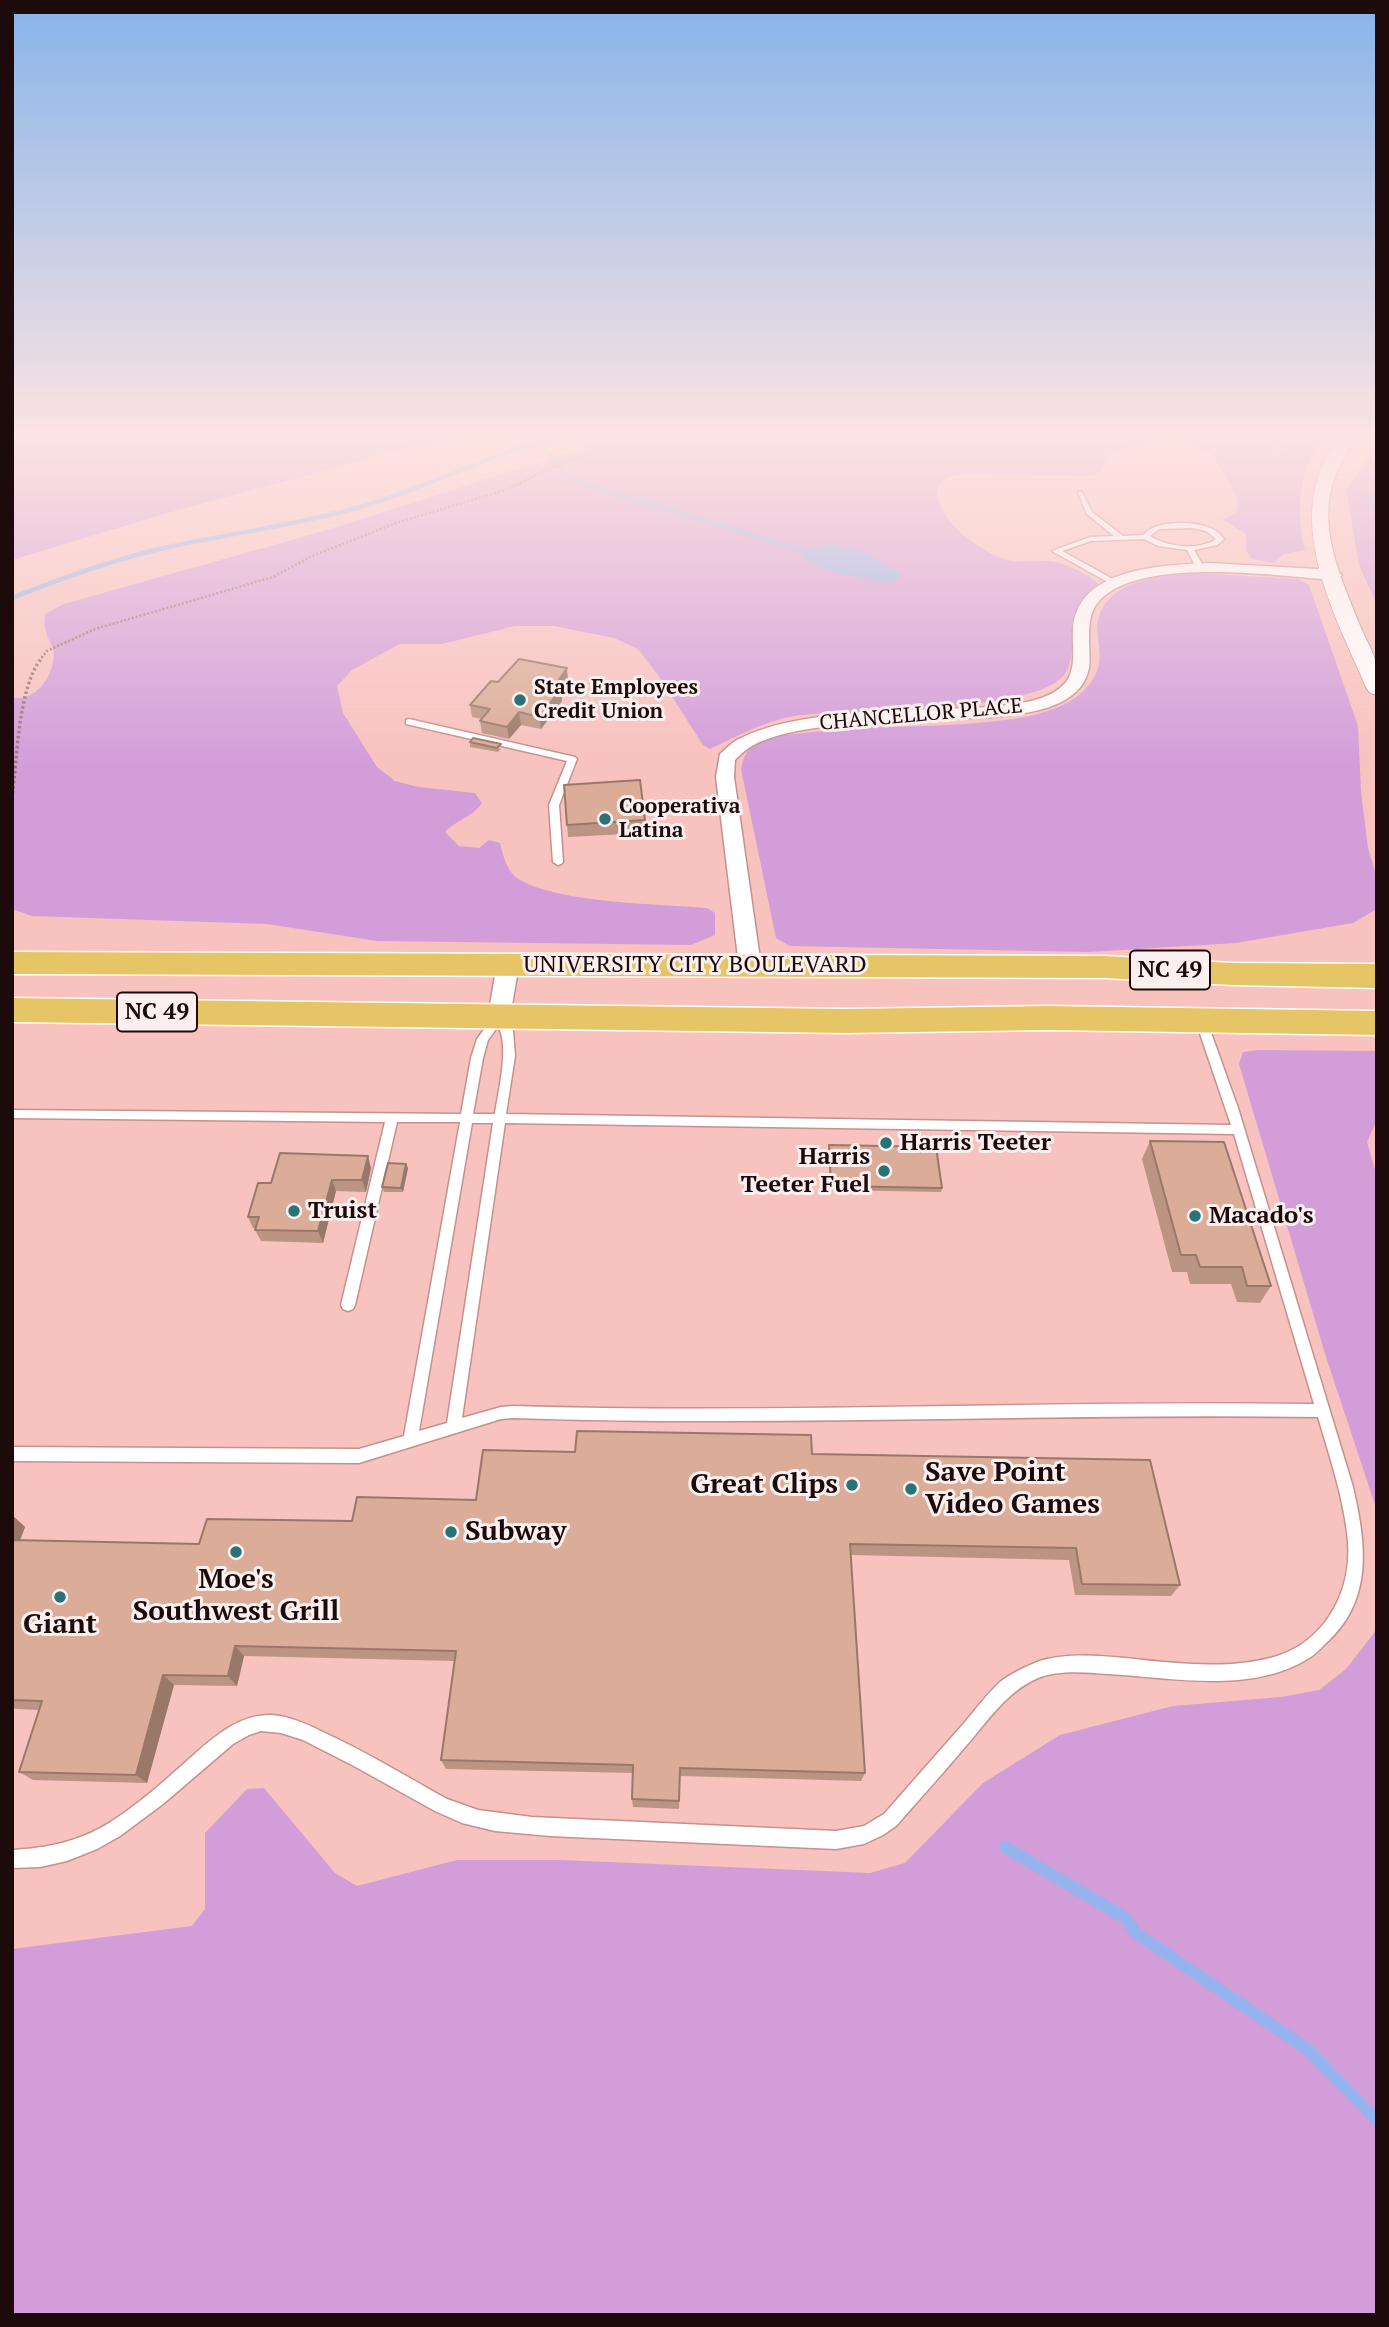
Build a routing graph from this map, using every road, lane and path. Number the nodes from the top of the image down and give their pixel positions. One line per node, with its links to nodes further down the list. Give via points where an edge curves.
1 (333, 549): 10 (path, via 273,578 95,629 47,651 32,670 24,693)
2 (1062, 549): 7 (lane, via 1056,551)
3 (1190, 549): 5 (lane)
4 (1326, 549): 6 (street)
5 (1201, 569): 6 (street, CHANCELLOR PLACE); 7 (street, CHANCELLOR PLACE, via 1150,572)
6 (1334, 575): 8 (street)
7 (1116, 583): 14 (street, CHANCELLOR PLACE, via 1097,595 1083,612 1079,676 1065,692 1047,701 1005,711 808,725 749,740 728,754 726,782)
8 (1377, 689)
9 (409, 722): 11 (lane, via 572,759 554,805)
10 (12, 798)
11 (558, 862)
12 (12, 963): 13 (main road, UNIVERSITY CITY BOULEVARD / NC 49)
13 (508, 964): 14 (main road, UNIVERSITY CITY BOULEVARD / NC 49); 18 (street)
14 (750, 966): 15 (main road, UNIVERSITY CITY BOULEVARD / NC 49, via 1105,967)
15 (1377, 976)
16 (1377, 1006): 19 (main road, via 1262,1010)
17 (12, 1010): 18 (main road, NC 49)
18 (499, 1017): 19 (main road, NC 49); 23 (lane, via 480,1047); 24 (lane, via 509,1043)
19 (1200, 1019): 20 (main road, NC 49); 25 (lane)
20 (1377, 1023)
21 (12, 1114): 22 (lane)
22 (392, 1118): 23 (lane); 26 (lane)
23 (466, 1118): 24 (lane); 29 (lane)
24 (500, 1119): 25 (lane); 28 (lane)
25 (1238, 1130): 27 (lane)
26 (348, 1305)
27 (1323, 1410): 28 (lane, via 1061,1409 722,1416 513,1412); 31 (lane, via 1346,1487 1358,1549 1350,1597 1323,1638 1280,1664 1241,1673 1090,1664 1052,1666 1025,1675 1006,1688 890,1820 857,1839 487,1820 446,1807 316,1737 281,1723 262,1723 223,1742 119,1828 77,1851)
28 (454, 1427): 29 (lane)
29 (410, 1442): 30 (lane, via 359,1456)
30 (12, 1454)
31 (12, 1859)

